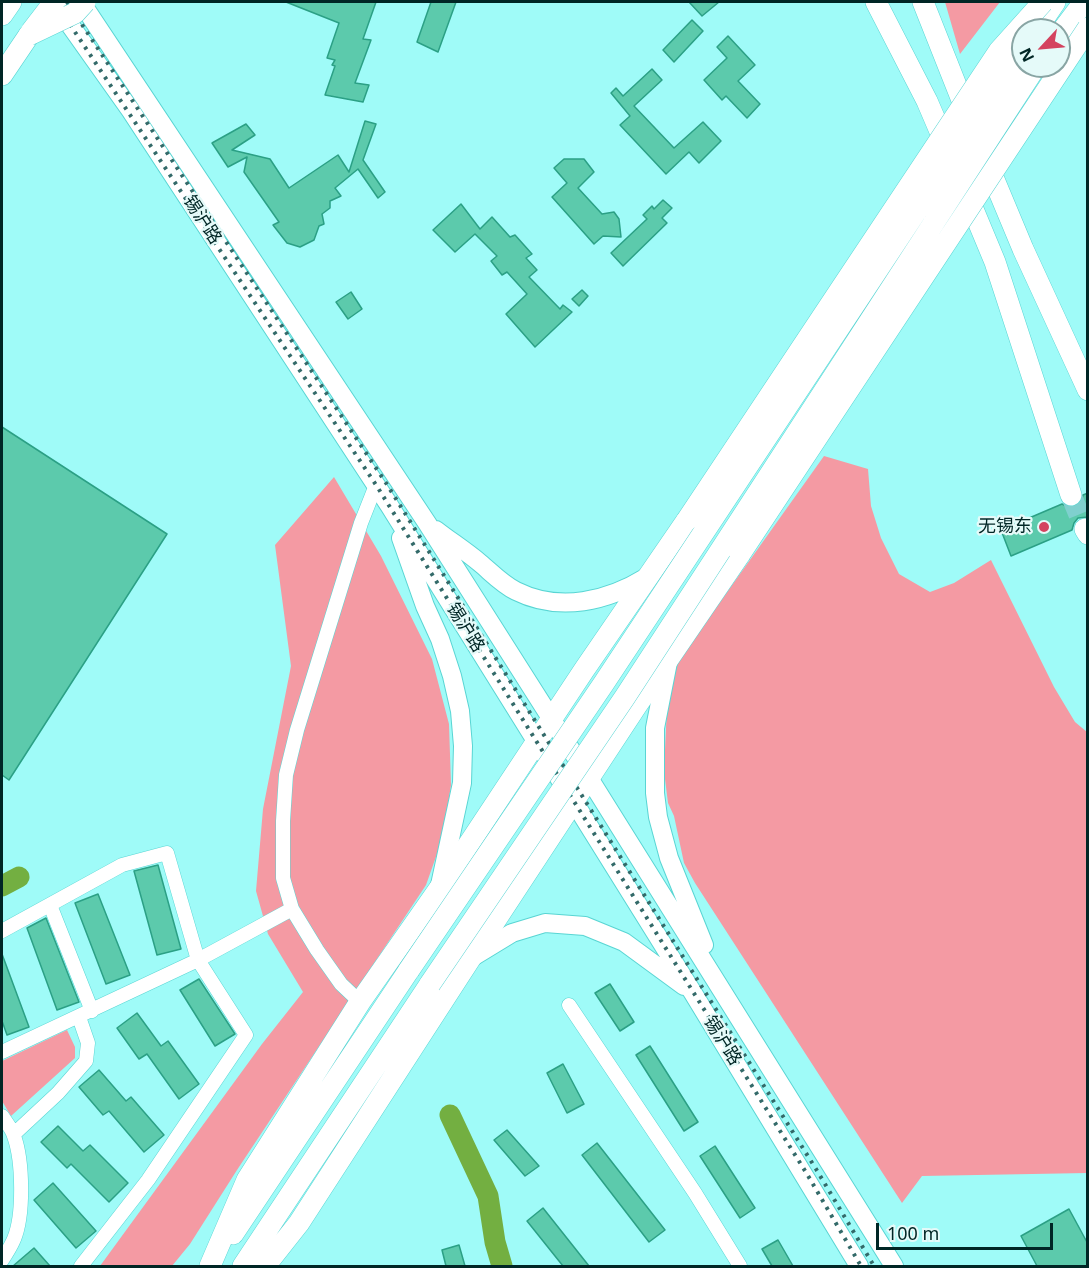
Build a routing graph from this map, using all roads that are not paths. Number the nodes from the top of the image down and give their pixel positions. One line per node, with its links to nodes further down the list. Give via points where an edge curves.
1 (54, 2): 12 (highway, bridge); 18 (main road, 锡沪路, via 131,111)
2 (83, 2): 12 (highway, bridge, via 75,13); 21 (main road, 锡沪路)
3 (876, 2): 19 (highway, via 927,101 995,262)
4 (923, 2): 17 (highway, via 1023,249)
5 (1035, 2): 13 (highway)
6 (1043, 2): 13 (highway, bridge)
7 (1055, 2): 9 (highway)
8 (1084, 2): 10 (highway)
9 (1044, 18)
10 (1071, 19)
11 (1088, 28): 23 (highway, bridge)
12 (29, 35): 15 (highway)
13 (999, 51): 22 (highway, bridge)
14 (1011, 68): 44 (highway, bridge)
15 (2, 75)
16 (1028, 78): 45 (highway, bridge, via 625,697)
17 (1088, 390)
18 (376, 485): 20 (main road, 锡沪路); 30 (street, via 361,523 286,775 283,878)
19 (1071, 495)
20 (389, 506): 25 (main road, 锡沪路); 28 (main road, via 440,639 460,711 462,783)
21 (427, 523): 22 (main road, via 497,578 542,600 588,601 629,588); 24 (main road, 锡沪路)
22 (649, 576): 24 (highway)
23 (668, 661): 26 (highway); 34 (main road, via 655,728 658,817 669,858)
24 (552, 720): 25 (highway); 26 (main road, 锡沪路)
25 (536, 743): 27 (main road, 锡沪路); 28 (highway)
26 (589, 778): 27 (highway); 34 (main road, 锡沪路)
27 (574, 802): 32 (highway); 35 (main road, 锡沪路)
28 (440, 889): 36 (highway)
29 (50, 904): 31 (street); 33 (street, via 122,865 167,853); 38 (street)
30 (292, 909): 33 (street); 36 (street, via 341,984)
31 (2, 931)
32 (470, 959): 35 (main road, via 512,933 545,923 585,926 624,942); 46 (highway, via 299,1223)
33 (198, 960): 38 (street); 43 (street, via 246,1035 148,1180)
34 (718, 983): 49 (main road)
35 (693, 993): 48 (main road, 锡沪路)
36 (360, 1002): 44 (highway, via 247,1180)
37 (568, 1005): 47 (street)
38 (85, 1014): 39 (street); 41 (street, via 86,1060)
39 (2, 1052)
40 (2, 1116): 41 (street)
41 (14, 1134): 42 (street, via 20,1155 19,1216 14,1239)
42 (2, 1260)
43 (81, 1266)
44 (210, 1266)
45 (243, 1266)
46 (265, 1266)
47 (740, 1266)
48 (859, 1266)
49 (894, 1266)

